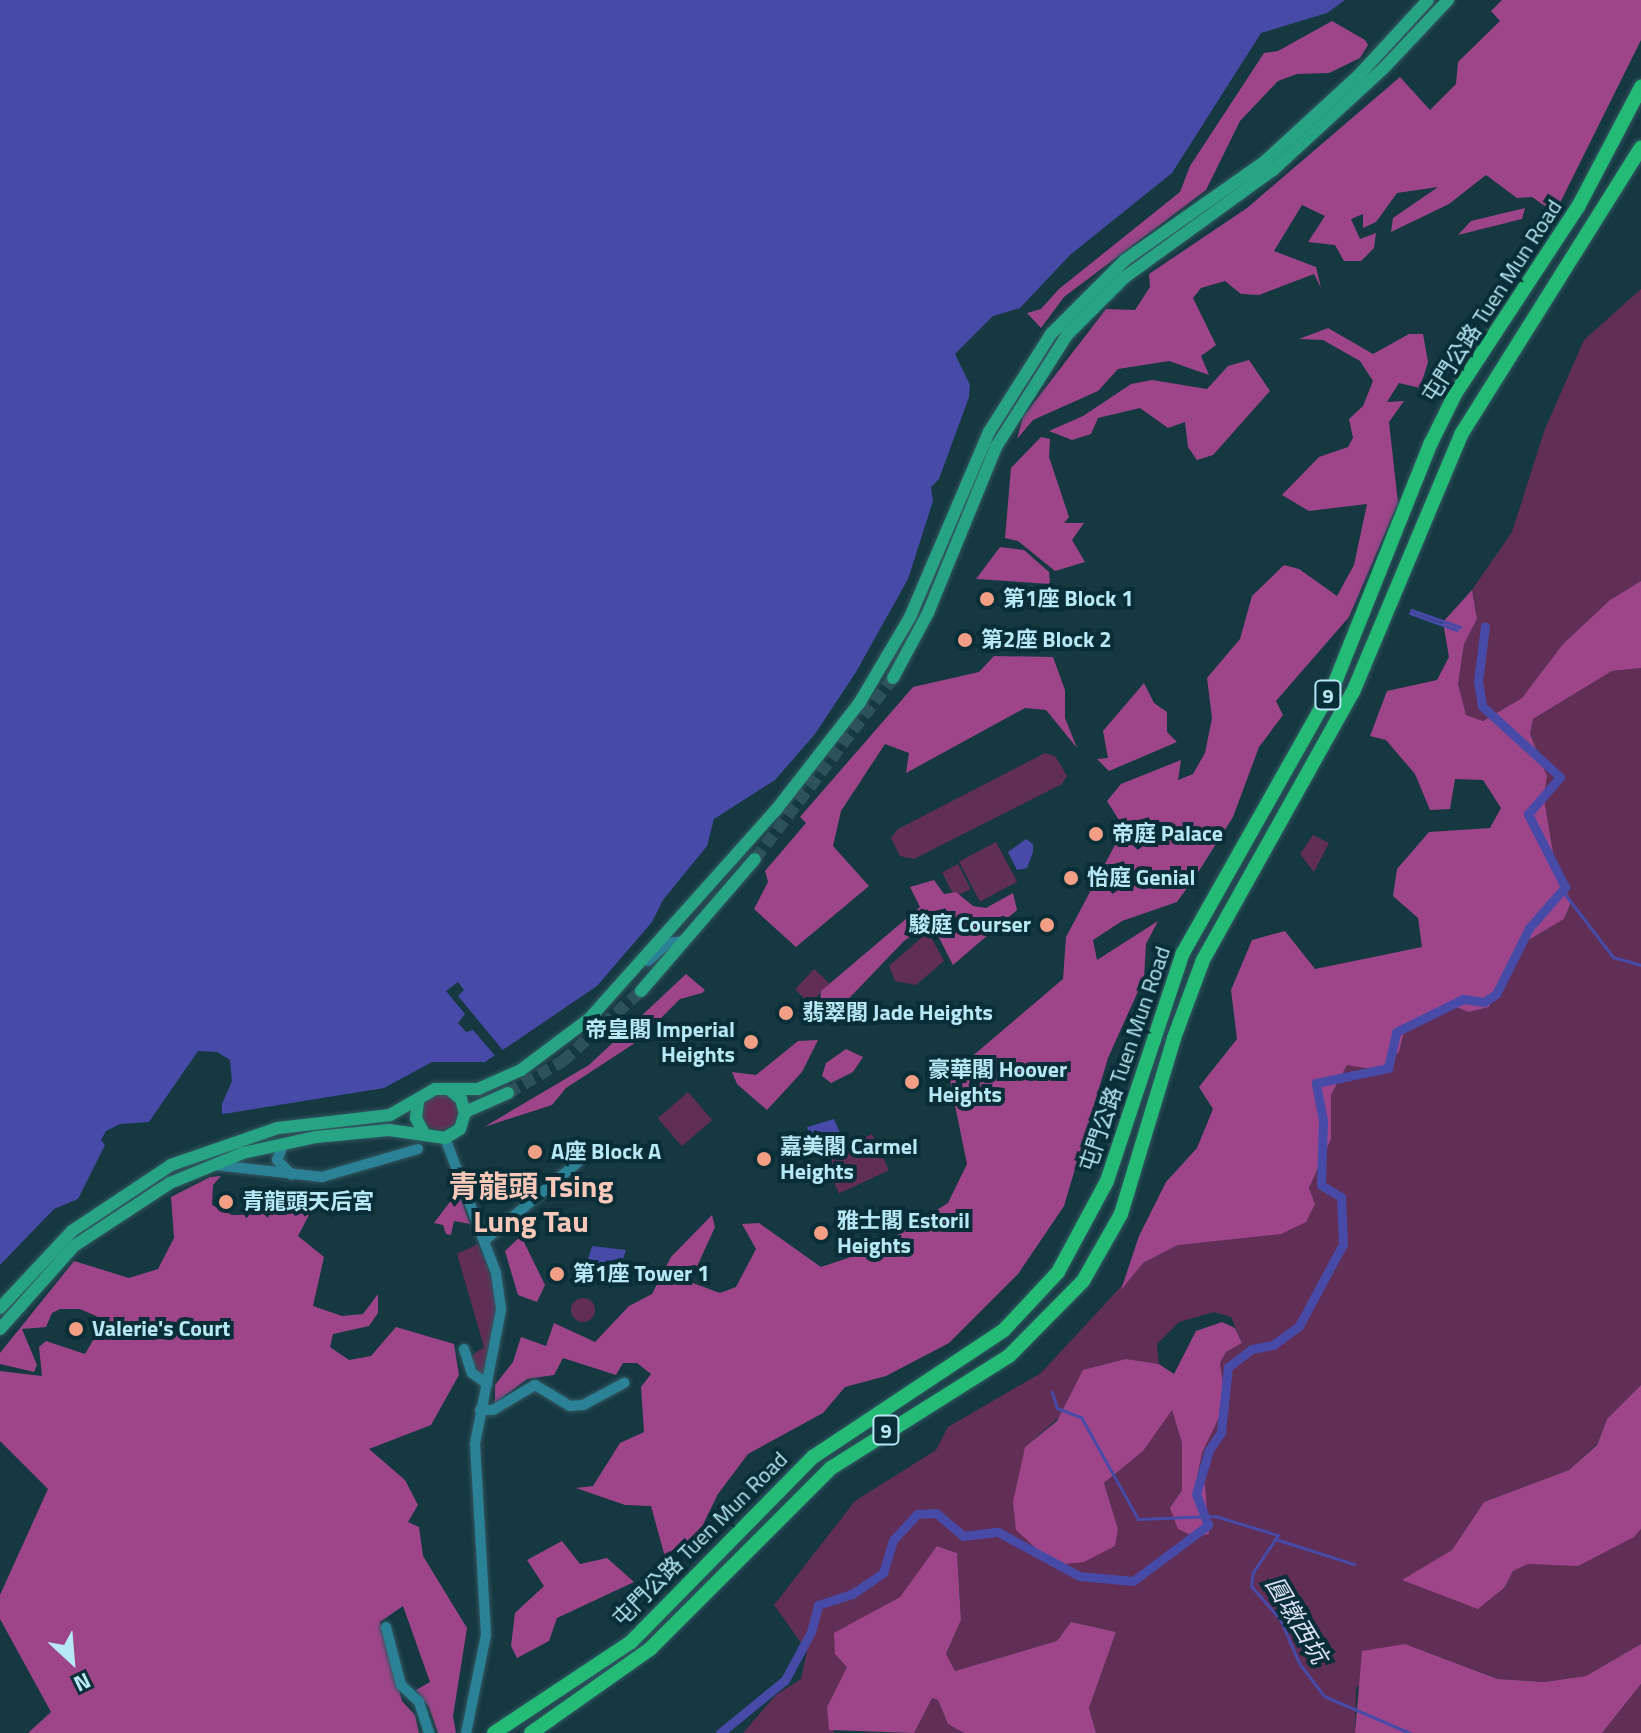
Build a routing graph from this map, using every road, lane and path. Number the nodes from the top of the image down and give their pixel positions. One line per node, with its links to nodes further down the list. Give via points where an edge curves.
1 (1428, 0): 8 (main road, via 1360,74 1264,162 1125,260 1051,334 994,421 910,617 860,702 790,793)
2 (1448, 0): 5 (main road, via 1383,69 1273,170 1125,277 1067,335 1001,437 928,613)
3 (1641, 87): 31 (highway, 屯門公路 Tuen Mun Road / 9, via 1578,207 1455,394 1334,685 1183,953 1107,1181 1065,1262 1004,1330 813,1457 665,1610 564,1691)
4 (1641, 148): 32 (highway, 屯門公路 Tuen Mun Road / 9, via 1457,443 1353,692 1203,960 1169,1052 1121,1214 1083,1281 1009,1356 831,1468 667,1634)
5 (893, 678)
6 (755, 859): 7 (main road)
7 (684, 941): 8 (street, via 668,943); 9 (main road)
8 (637, 970): 10 (main road, via 569,1036 521,1070 478,1089)
9 (641, 991)
10 (450, 1090): 12 (main road, via 428,1091); 13 (main road, via 461,1099)
11 (508, 1093): 13 (main road)
12 (418, 1102): 14 (main road, via 416,1118); 22 (main road, via 390,1115 260,1133 171,1165 72,1231)
13 (465, 1112): 15 (main road, via 460,1129)
14 (423, 1131): 15 (main road); 16 (main road, via 351,1133)
15 (445, 1138): 21 (street)
16 (284, 1143): 19 (main road); 20 (street, via 278,1161)
17 (413, 1149): 20 (street, via 344,1173)
18 (578, 1162): 21 (street)
19 (209, 1165): 20 (street); 23 (main road, via 130,1206 74,1246)
20 (297, 1177)
21 (484, 1241): 26 (street, via 501,1310)
22 (0, 1308)
23 (0, 1329)
24 (464, 1349): 26 (street, via 472,1373)
25 (624, 1383): 27 (street, via 583,1405 570,1406 535,1385 493,1410)
26 (487, 1384): 27 (street)
27 (480, 1410): 30 (street, via 475,1486 486,1635)
28 (386, 1627): 29 (street, via 401,1685 419,1702)
29 (429, 1733)
30 (466, 1733)
31 (494, 1733)
32 (531, 1733)

